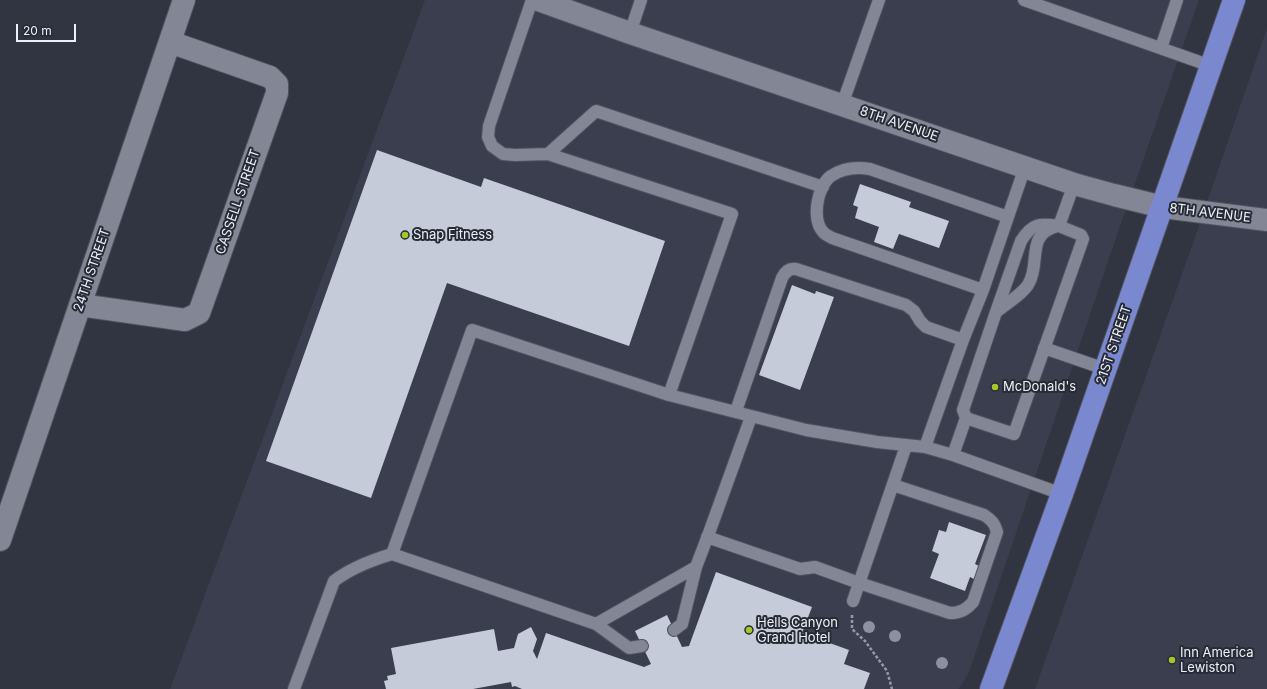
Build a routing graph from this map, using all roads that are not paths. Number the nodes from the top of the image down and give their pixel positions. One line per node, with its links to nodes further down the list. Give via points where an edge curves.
1 (184, 0): 10 (street, 24TH STREET)
2 (532, 0): 14 (lane, via 489,126 488,136 492,146 503,154)
3 (538, 0): 9 (street, 8TH AVENUE)
4 (641, 0): 9 (lane)
5 (879, 0): 13 (lane)
6 (1024, 0): 11 (lane)
7 (1177, 0): 11 (lane)
8 (1234, 0): 12 (main road, 21ST STREET)
9 (630, 33): 13 (street, 8TH AVENUE)
10 (170, 42): 23 (street, 24TH STREET); 23 (street, CASSELL STREET, via 270,77 277,84 277,93 199,313 185,320)
11 (1161, 48): 12 (lane)
12 (1211, 66): 18 (main road, 21ST STREET)
13 (842, 105): 15 (street, 8TH AVENUE)
14 (548, 154): 17 (lane, via 596,111); 28 (lane, via 732,214)
15 (1025, 167): 16 (street, 8TH AVENUE); 19 (lane)
16 (1074, 184): 18 (street, 8TH AVENUE); 21 (lane)
17 (823, 187): 19 (lane, via 832,175 850,169 870,169); 22 (lane, via 817,215 823,232 832,238)
18 (1163, 207): 20 (street, 8TH AVENUE); 27 (main road, 21ST STREET)
19 (1008, 217): 22 (lane)
20 (1267, 220)
21 (1059, 226): 24 (lane, via 1045,232 1038,243 1034,272 1027,287); 24 (lane, via 1041,224 1032,228 1021,241); 26 (lane, via 1081,235 1083,239)
22 (984, 290): 25 (lane)
23 (80, 305): 38 (street, 24TH STREET)
24 (996, 312): 31 (lane, via 963,410)
25 (963, 340): 29 (lane, via 926,327 906,305 792,268 785,273); 33 (lane)
26 (1044, 348): 27 (lane); 31 (lane, via 1014,434)
27 (1105, 369): 36 (main road, 21ST STREET)
28 (669, 395): 29 (lane); 39 (lane, via 472,330)
29 (736, 411): 30 (lane)
30 (751, 417): 32 (lane, via 806,430); 37 (lane)
31 (966, 418): 34 (lane)
32 (906, 446): 33 (lane); 35 (lane)
33 (925, 447): 34 (lane)
34 (953, 455): 36 (lane)
35 (893, 485): 41 (lane); 41 (lane, via 984,516 996,525 997,532 973,602 962,611 950,613)
36 (1062, 494): 47 (main road, 21ST STREET)
37 (707, 537): 40 (lane); 41 (lane, via 800,569 815,567)
38 (0, 540)
39 (392, 554): 43 (lane); 46 (lane, via 374,560 334,581)
40 (696, 567): 43 (lane); 44 (lane, via 682,624)
41 (859, 583): 42 (lane)
42 (853, 601)
43 (596, 624): 45 (lane, via 629,648)
44 (674, 630)
45 (642, 646)
46 (294, 689)
47 (990, 689)

